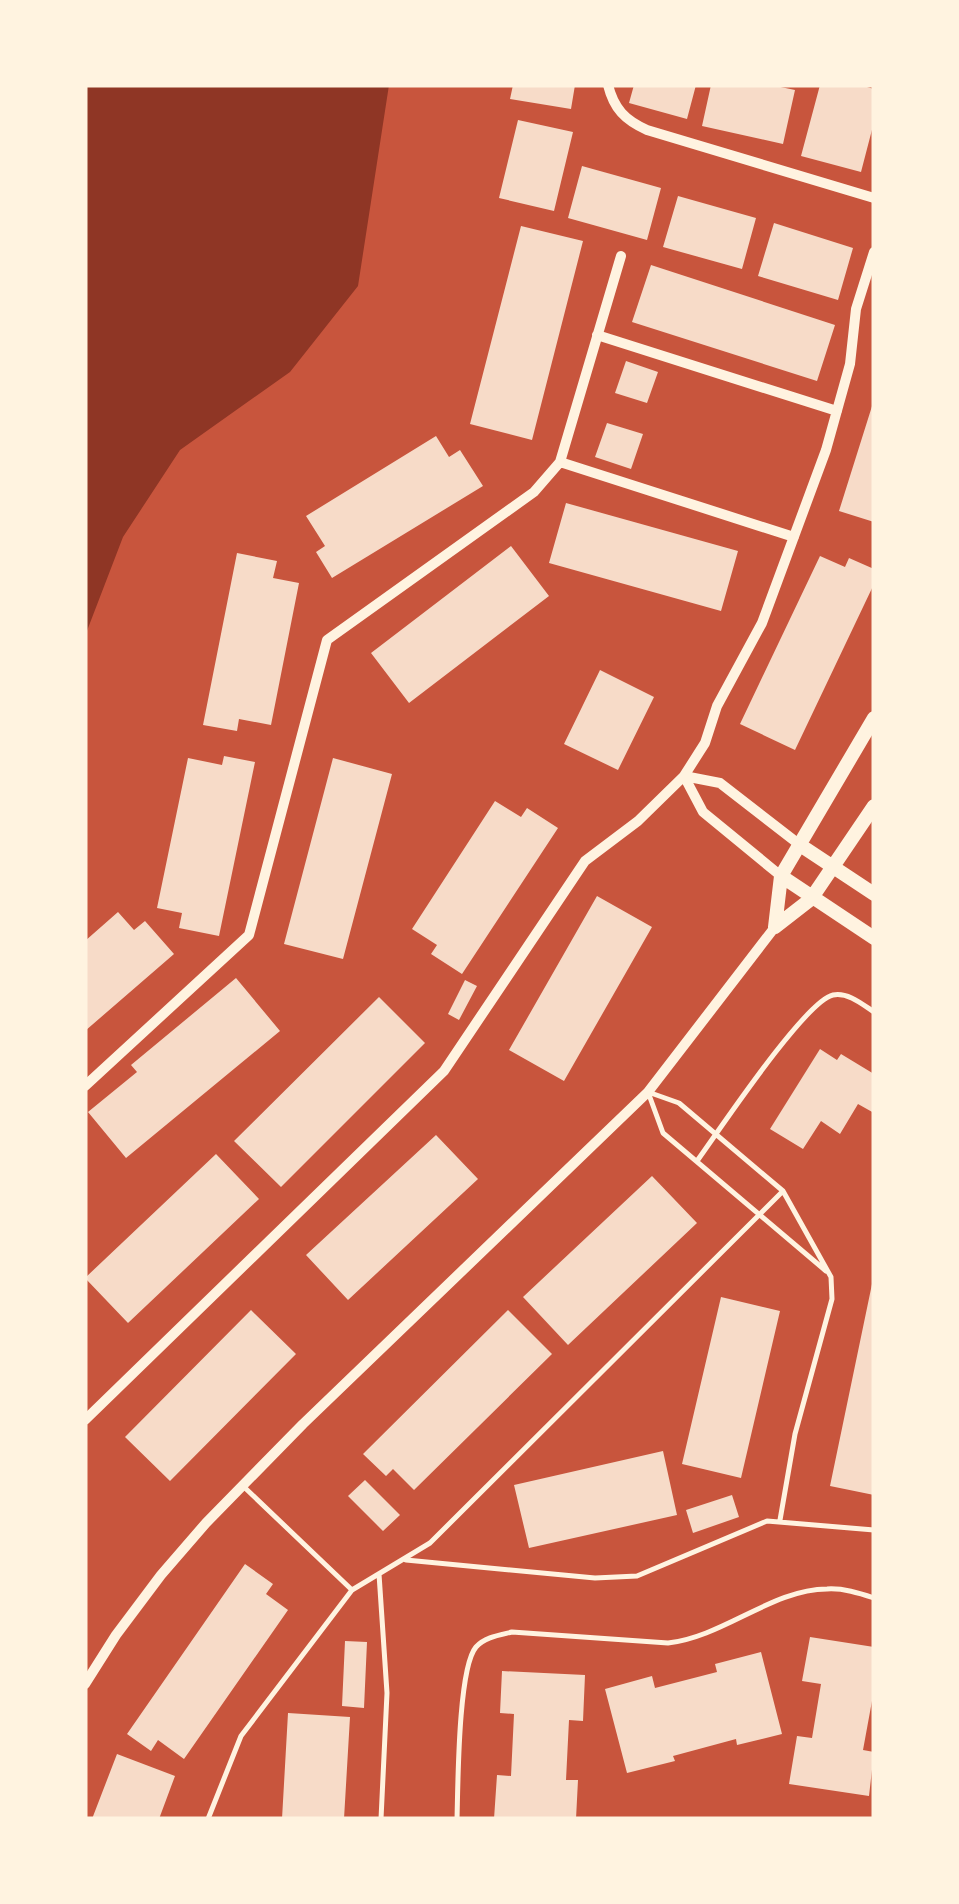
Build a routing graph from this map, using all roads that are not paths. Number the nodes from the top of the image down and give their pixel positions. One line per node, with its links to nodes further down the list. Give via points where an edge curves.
1 (608, 85): 2 (street, via 626,120 647,130)
2 (874, 198)
3 (874, 252): 6 (street)
4 (620, 256): 5 (street)
5 (597, 335): 6 (street); 7 (street)
6 (837, 411): 8 (street)
7 (560, 462): 8 (street); 20 (street, via 534,492 327,640 249,935)
8 (794, 537): 10 (street, via 762,622)
9 (874, 718): 12 (street)
10 (684, 776): 12 (street, via 720,783); 14 (street, via 703,812); 27 (street, via 585,862 444,1072)
11 (874, 806): 13 (street)
12 (800, 845): 13 (street); 14 (street)
13 (832, 867): 15 (street); 16 (street)
14 (780, 876): 16 (street); 17 (street)
15 (874, 894)
16 (811, 899): 17 (street); 18 (street)
17 (774, 927): 21 (street)
18 (874, 938)
19 (874, 1012): 22 (lane, via 848,996 825,997)
20 (85, 1086)
21 (648, 1092): 22 (lane, via 678,1103); 23 (lane, via 664,1133); 28 (street)
22 (716, 1136): 23 (lane); 24 (lane)
23 (697, 1161): 25 (lane)
24 (783, 1191): 25 (lane); 26 (lane)
25 (758, 1216): 26 (lane); 31 (lane, via 430,1543)
26 (828, 1273): 29 (lane, via 832,1299 795,1434)
27 (85, 1420)
28 (244, 1486): 33 (lane); 35 (street, via 161,1574)
29 (780, 1520): 30 (lane); 31 (lane, via 637,1576)
30 (874, 1530)
31 (403, 1560): 32 (lane)
32 (379, 1574): 33 (lane); 37 (lane, via 386,1694)
33 (352, 1590): 36 (lane, via 241,1736)
34 (874, 1598): 38 (lane, via 823,1588 668,1644 512,1632 487,1639 474,1649 466,1678)
35 (87, 1677)
36 (208, 1819)
37 (381, 1819)
38 (457, 1819)

